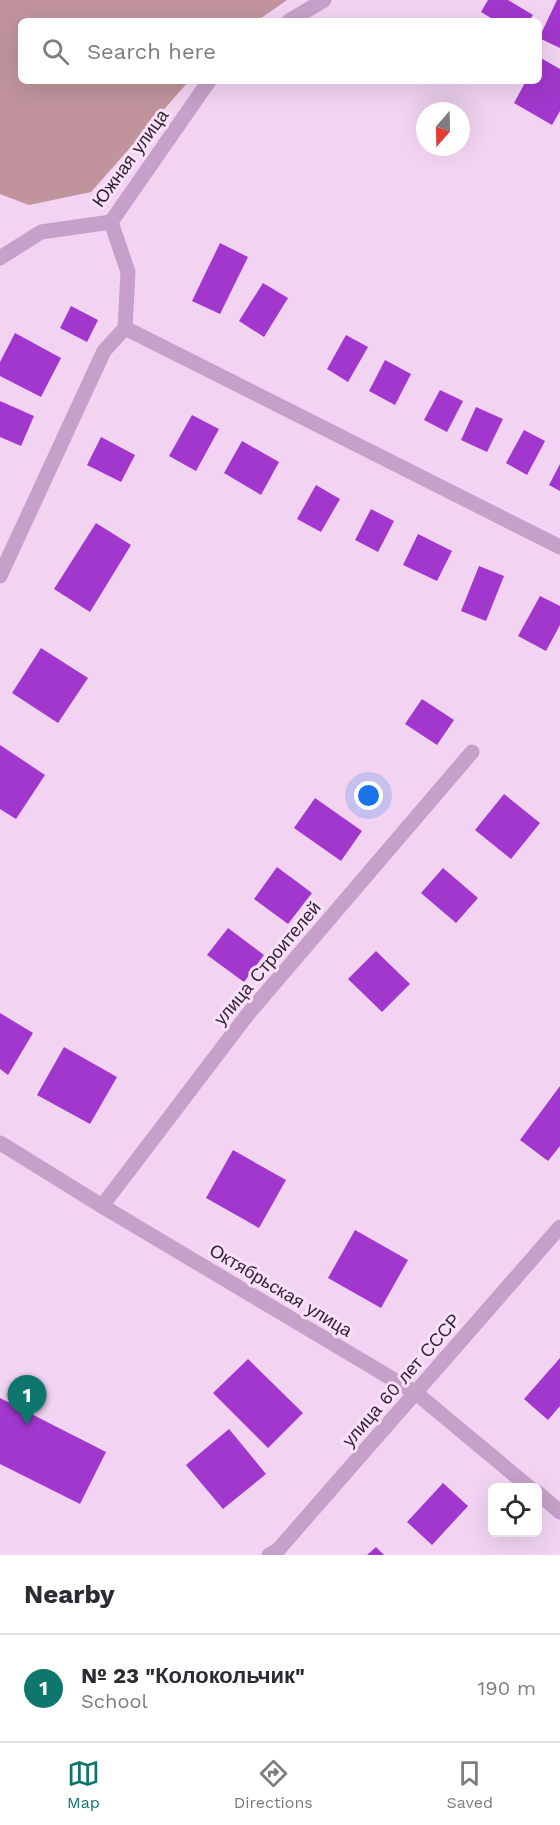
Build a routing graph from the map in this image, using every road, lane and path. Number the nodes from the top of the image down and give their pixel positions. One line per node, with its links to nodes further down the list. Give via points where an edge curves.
1 (324, 0): 2 (street)
2 (294, 18)
3 (207, 84): 4 (street, Южная улица)
4 (111, 222): 5 (street, Южная улица, via 41,232); 6 (street, via 128,272)
5 (0, 258)
6 (125, 328): 7 (street); 8 (street, via 104,351)
7 (560, 547)
8 (0, 576)
9 (472, 752): 11 (street, улица Строителей, via 248,1014)
10 (0, 1143): 11 (street, Октябрьская улица)
11 (102, 1206): 13 (street, Октябрьская улица)
12 (560, 1227): 13 (street, улица 60 лет СССР)
13 (416, 1393): 14 (street, Октябрьская улица); 17 (street, улица 60 лет СССР, via 278,1550)
14 (524, 1483)
15 (542, 1497): 16 (street)
16 (560, 1512)
17 (269, 1555)

